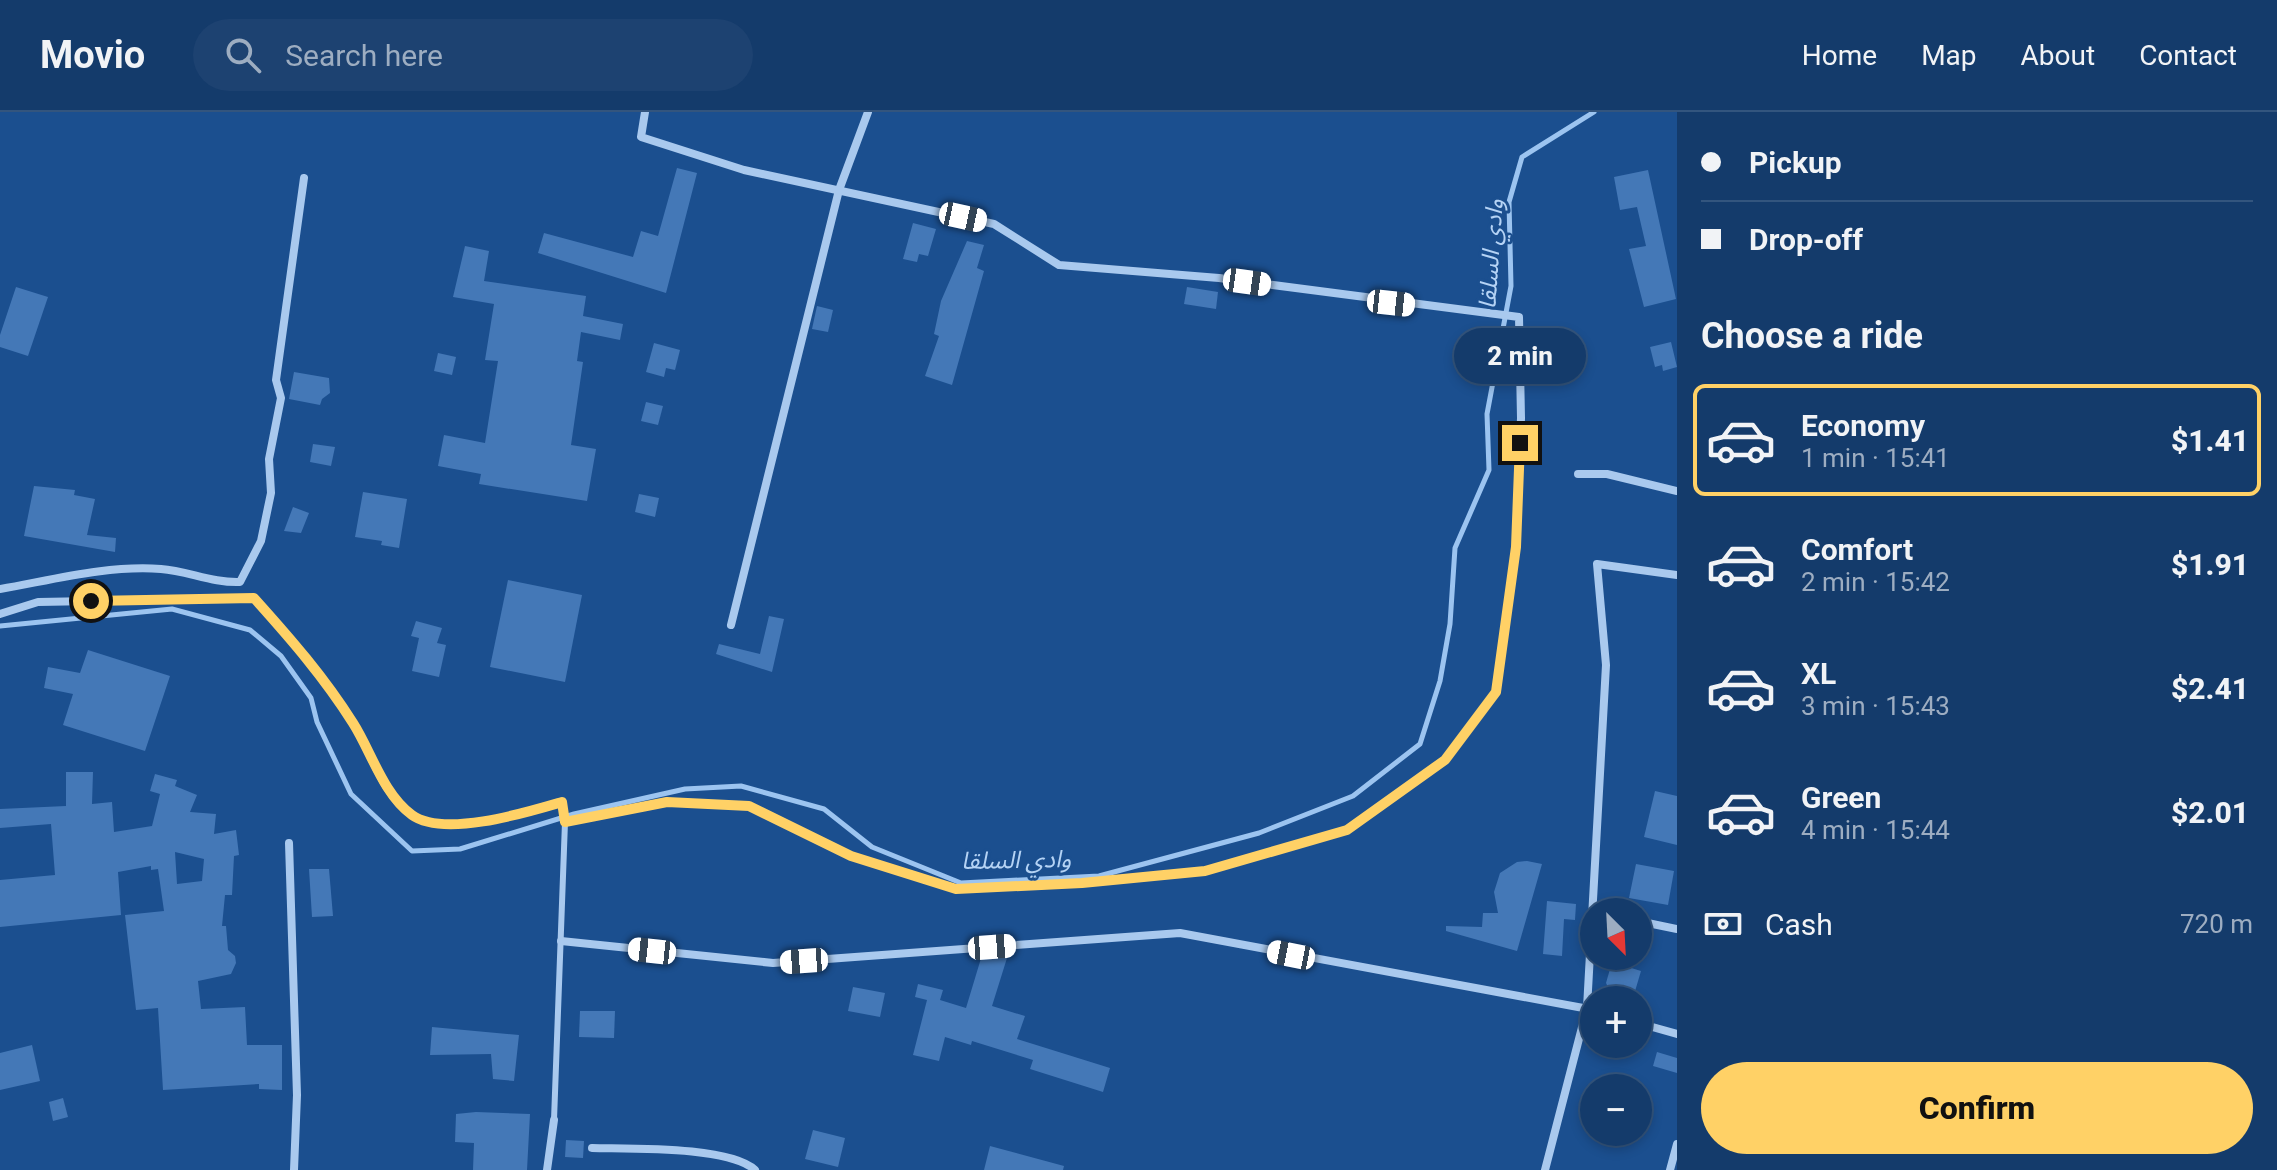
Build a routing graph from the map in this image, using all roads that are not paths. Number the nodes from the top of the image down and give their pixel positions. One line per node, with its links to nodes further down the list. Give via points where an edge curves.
1 (645, 112): 4 (street, via 641,137 744,170)
2 (868, 112): 4 (street)
3 (304, 178): 8 (street, via 276,380 281,398 269,459 271,493 261,541 240,582 220,583 162,569)
4 (839, 190): 10 (street); 12 (street, via 994,224 1059,265 1219,278 1519,317 1516,547 1496,692 1445,760 1347,830 1205,871 956,889 851,856 749,806 667,802)
5 (1578, 474): 6 (street, via 1607,474)
6 (1677, 491)
7 (1677, 575): 14 (street, via 1597,564 1606,665)
8 (0, 589)
9 (0, 614): 11 (street, via 38,602 254,598 306,655 355,726 372,766 413,816 433,822 480,822)
10 (731, 625)
11 (562, 802): 12 (lane)
12 (565, 822): 17 (lane)
13 (289, 843): 25 (street, via 297,1095)
14 (1596, 898)
15 (1652, 924): 16 (street)
16 (1677, 929)
17 (561, 941): 18 (street, via 773,963 1180,933); 22 (lane)
18 (1580, 1007)
19 (1652, 1027): 20 (street)
20 (1677, 1034)
21 (1580, 1045): 28 (street)
22 (554, 1120): 26 (street)
23 (1677, 1144): 29 (street)
24 (592, 1148): 27 (street, via 743,1159)
25 (294, 1170)
26 (547, 1170)
27 (755, 1170)
28 (1545, 1170)
29 (1670, 1170)

